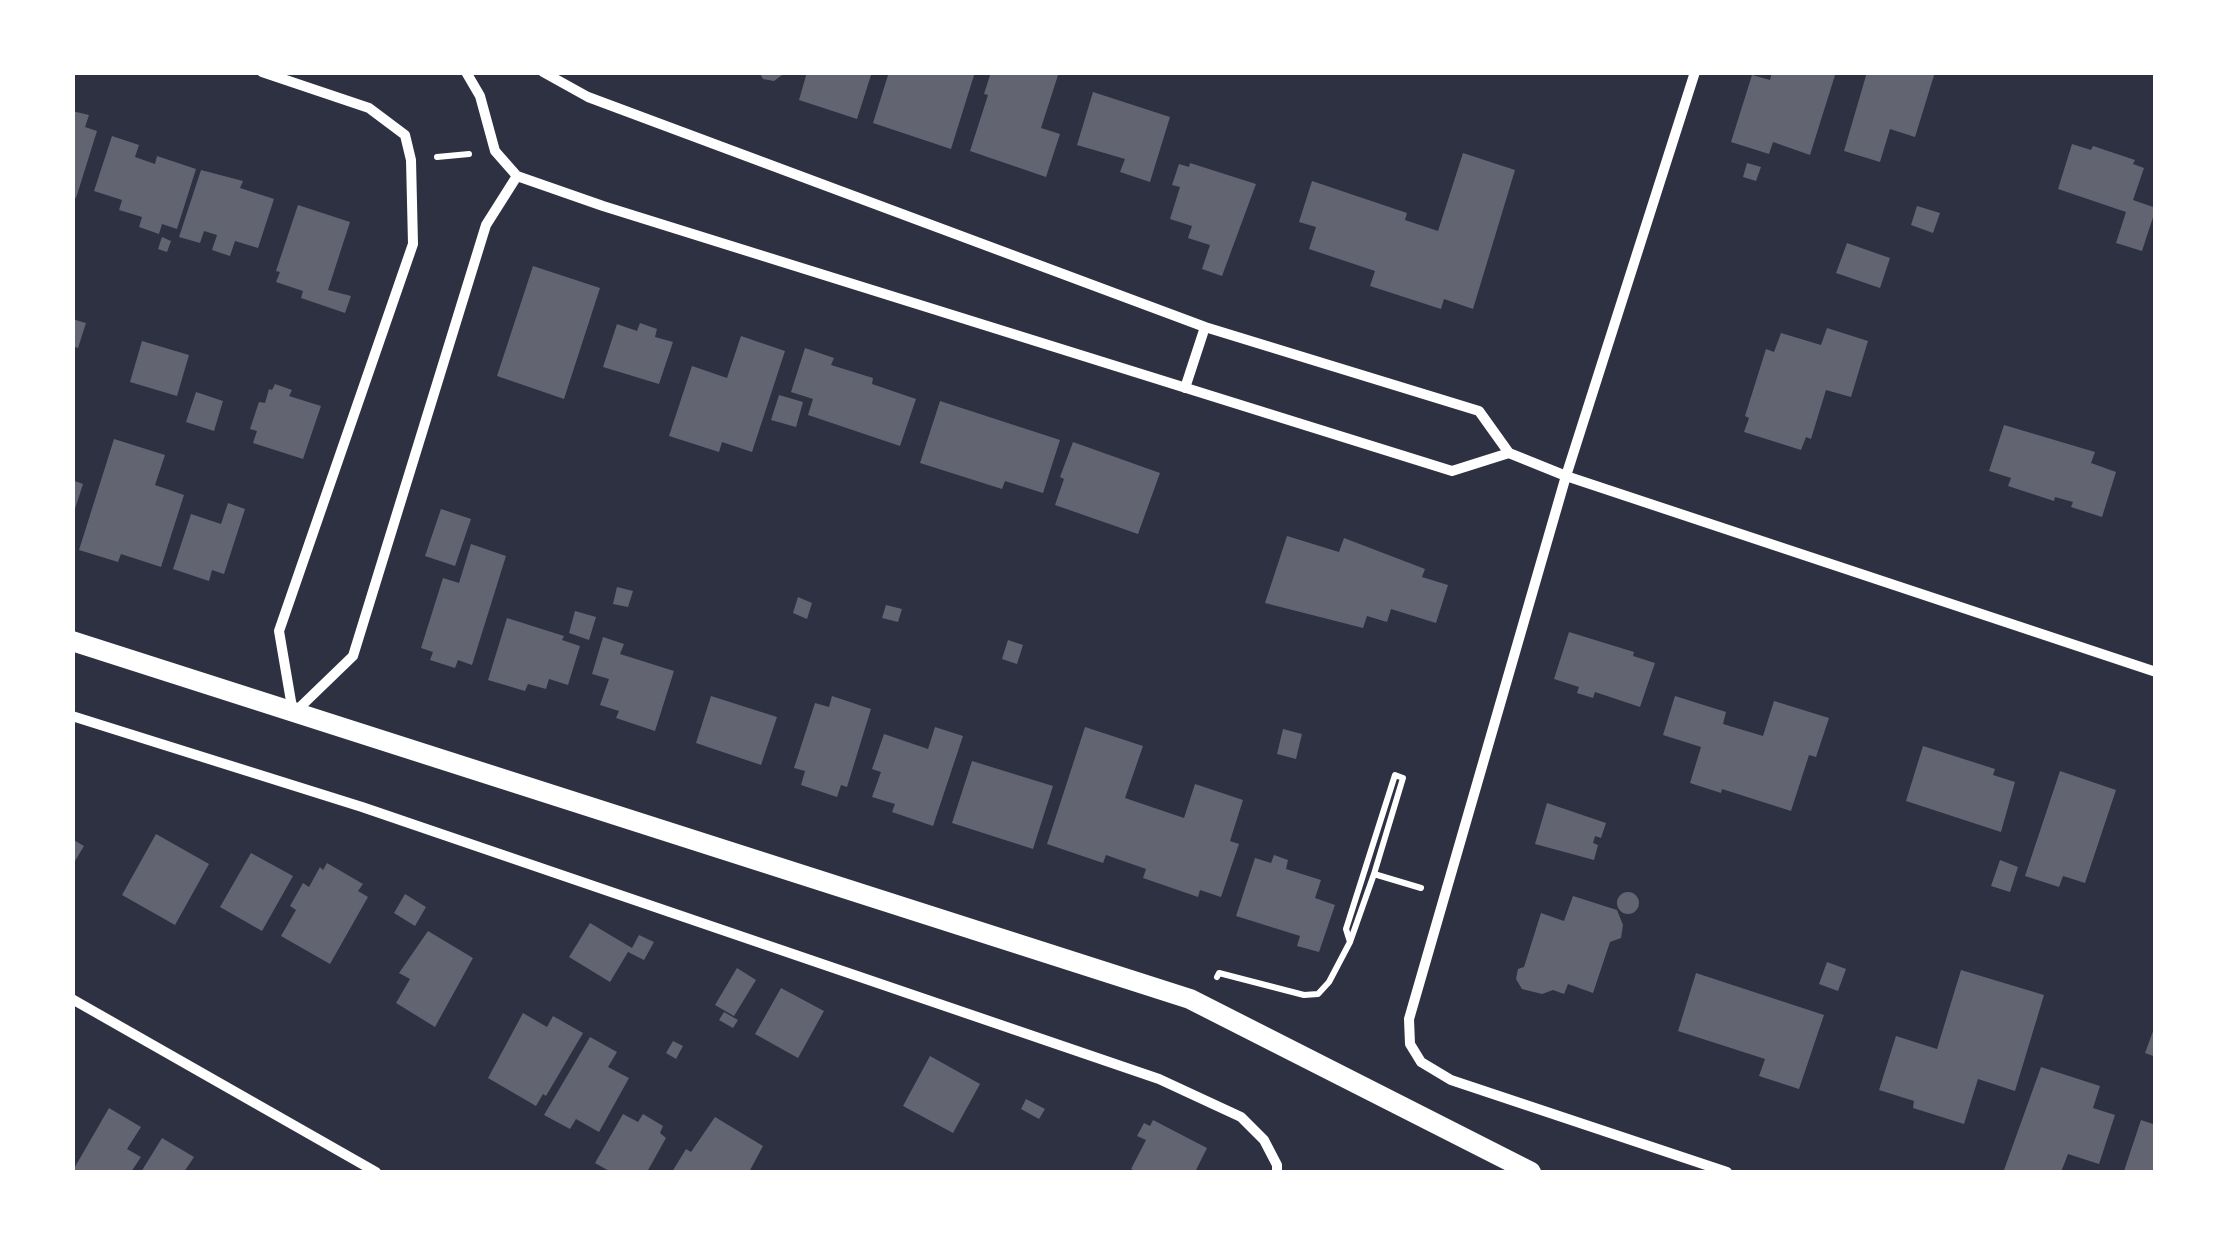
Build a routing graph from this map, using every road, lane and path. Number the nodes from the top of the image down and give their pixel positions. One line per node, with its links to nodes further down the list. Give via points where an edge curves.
1 (262, 72): 6 (street, via 369,108 405,135)
2 (466, 72): 5 (street)
3 (543, 72): 8 (street, via 588,97)
4 (1696, 72): 11 (street)
5 (496, 151): 6 (path); 7 (street)
6 (411, 160): 14 (street, via 413,244 279,631)
7 (516, 176): 9 (street); 14 (street, via 486,225 352,656)
8 (1205, 328): 9 (street); 10 (street, via 1479,410)
9 (1185, 388): 10 (street, via 1452,471)
10 (1509, 453): 11 (street)
11 (1566, 476): 13 (street); 17 (street)
12 (72, 641): 14 (main road)
13 (2156, 672)
14 (294, 714): 20 (main road)
15 (72, 716): 22 (street, via 362,807 1159,1079 1241,1117 1264,1140)
16 (1374, 874): 17 (path); 18 (path); 18 (path, via 1404,778 1395,776 1346,929)
17 (1446, 896): 24 (street, via 1410,1019 1410,1044 1421,1062 1486,1093)
18 (1350, 942): 20 (path, via 1318,994 1220,973)
19 (72, 999): 21 (street)
20 (1199, 1003): 23 (main road)
21 (376, 1172)
22 (1276, 1172)
23 (1531, 1172)
24 (1727, 1172)

